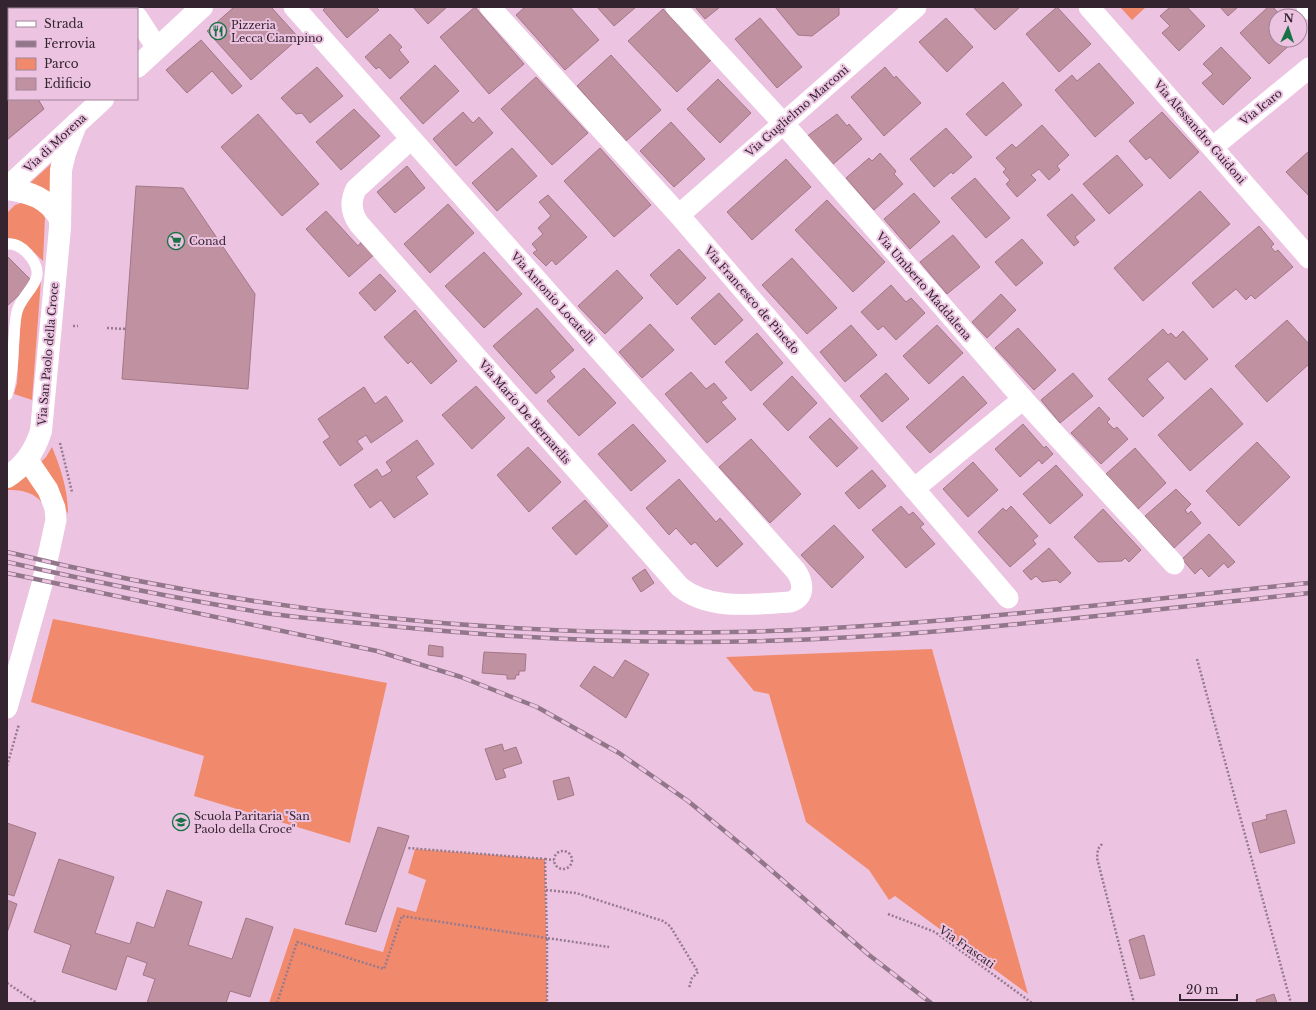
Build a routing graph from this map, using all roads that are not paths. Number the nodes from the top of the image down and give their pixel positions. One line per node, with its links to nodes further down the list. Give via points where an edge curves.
1 (202, 7): 10 (street)
2 (294, 7): 16 (street, Via Antonio Locatelli)
3 (490, 7): 19 (street, Via Francesco de Pinedo)
4 (676, 7): 14 (street, Via Umberto Maddalena)
5 (916, 7): 14 (street, Via Guglielmo Marconi)
6 (1089, 7): 17 (street, Via Alessandro Guidoni)
7 (1307, 7): 8 (street)
8 (1309, 9)
9 (138, 19): 10 (street)
10 (157, 48): 11 (street)
11 (138, 66)
12 (1309, 68): 17 (street, Via Icaro)
13 (102, 100): 15 (street, Via di Morena)
14 (783, 123): 19 (street, Via Guglielmo Marconi); 24 (street, Via Umberto Maddalena)
15 (76, 124): 18 (street, Via di Morena); 20 (street, Via San Paolo della Croce, via 62,163)
16 (411, 139): 29 (street, Via Antonio Locatelli, via 796,571 801,580); 29 (street, Via Mario De Bernardis, via 356,189 352,198 352,209 359,224 680,587 697,598 722,603 790,602 797,599)
17 (1213, 147): 22 (street, Via Alessandro Guidoni)
18 (7, 188): 20 (street, via 42,198 52,206)
19 (679, 215): 27 (street, Via Francesco de Pinedo)
20 (60, 219): 25 (street, Via San Paolo della Croce, via 43,418 36,444)
21 (7, 244): 23 (lane, via 12,243 23,248 34,260 37,273 35,286 19,304 16,315 12,380)
22 (1309, 258)
23 (7, 395)
24 (1023, 399): 27 (street); 28 (street, Via Umberto Maddalena)
25 (28, 459): 26 (street, Via San Paolo della Croce); 31 (street, via 52,498 56,520)
26 (7, 477)
27 (914, 489): 30 (street, Via Francesco de Pinedo)
28 (1174, 564)
29 (801, 593)
30 (1008, 598)
31 (7, 708)

